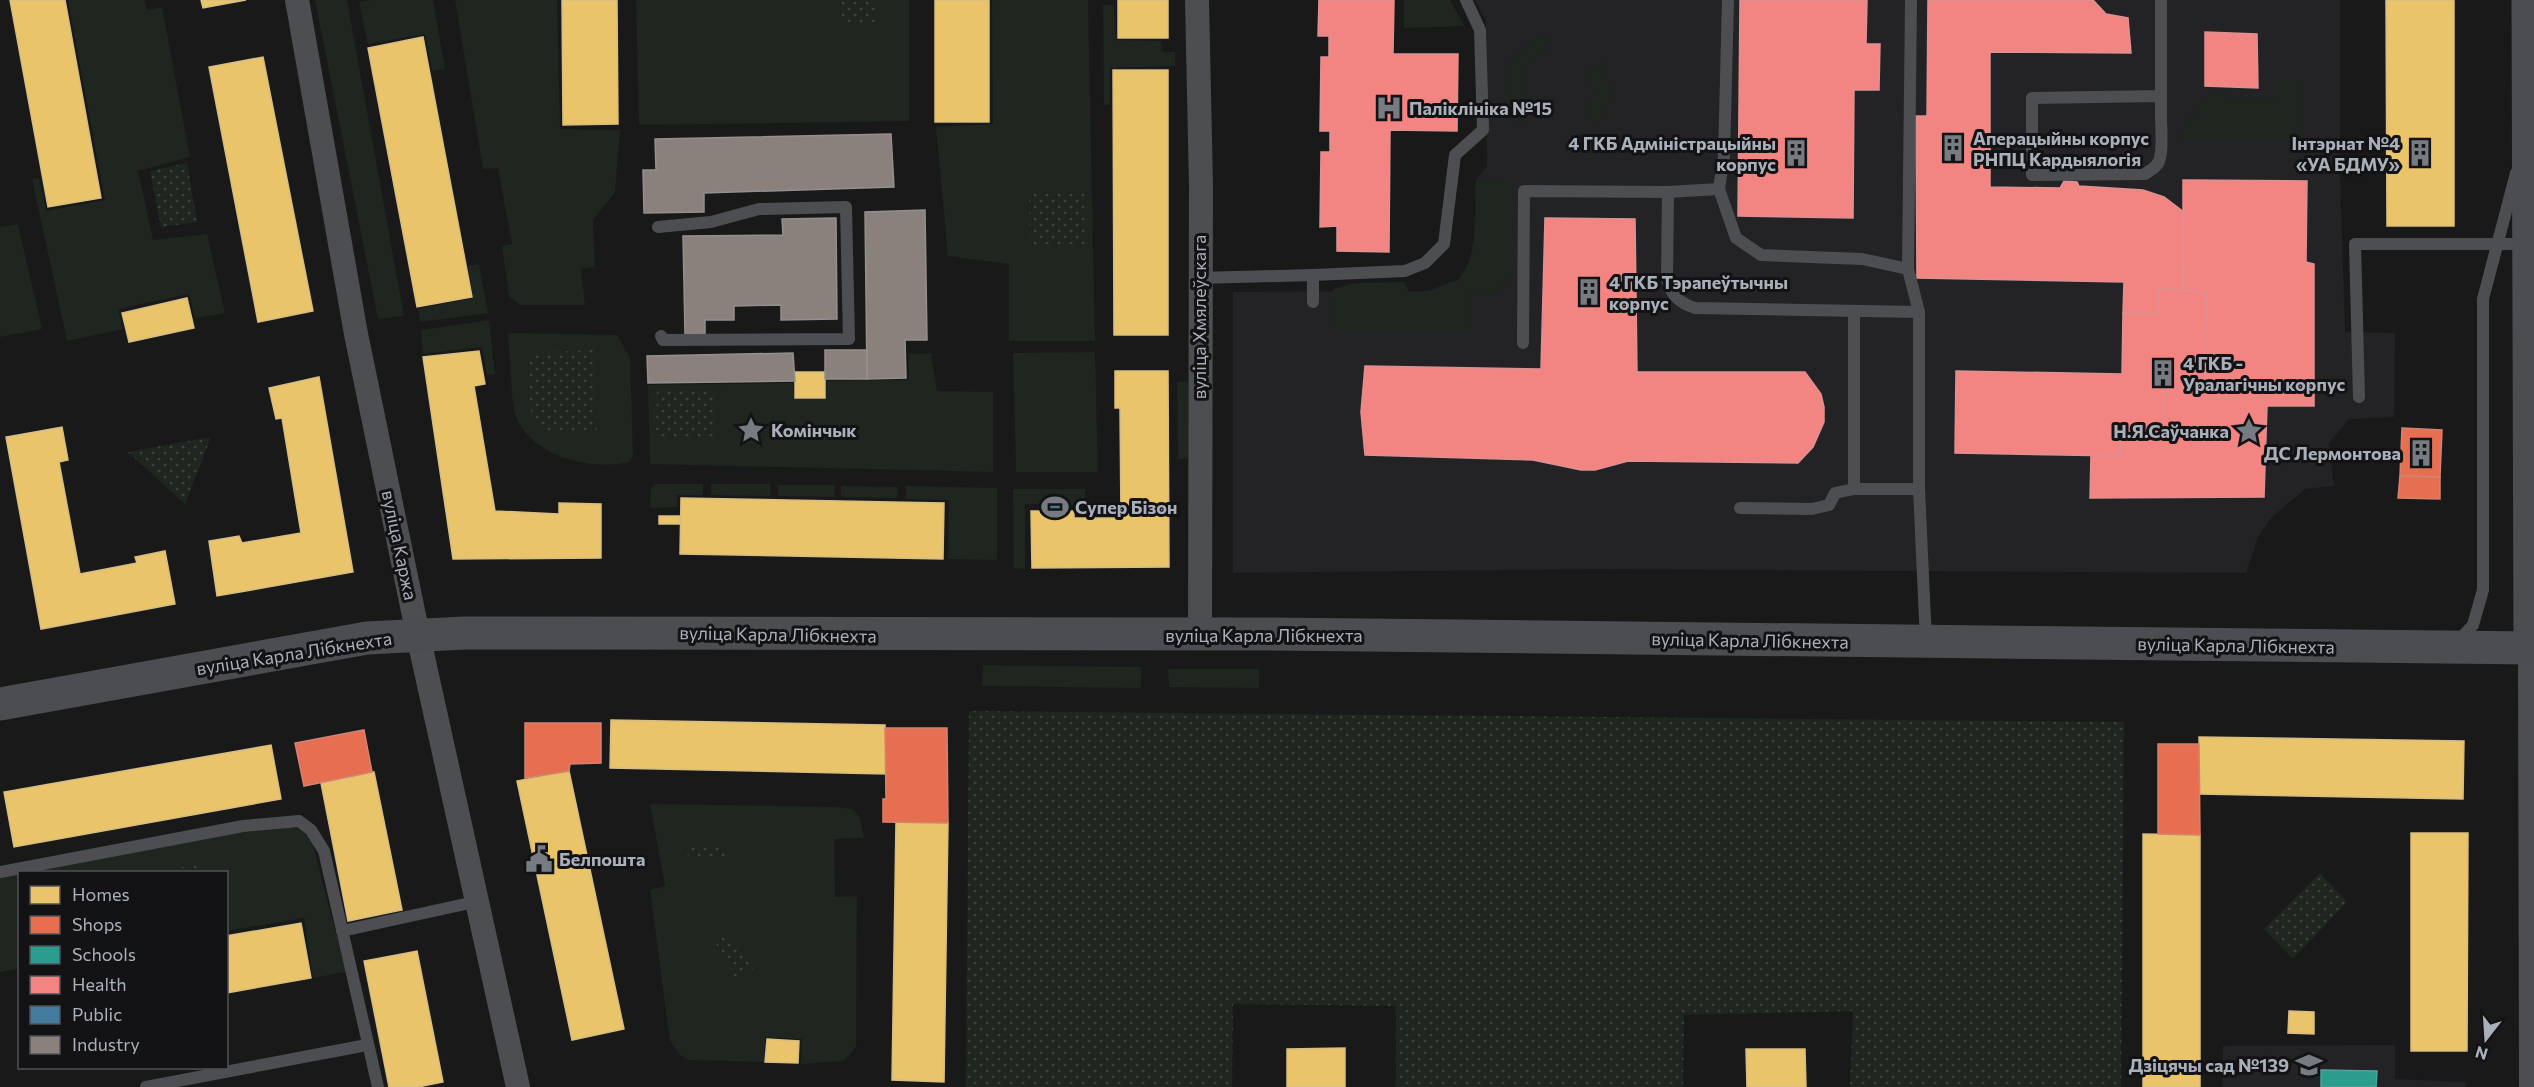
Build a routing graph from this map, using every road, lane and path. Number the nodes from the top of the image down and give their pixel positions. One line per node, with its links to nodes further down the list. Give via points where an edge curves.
1 (297, 0): 28 (street, вуліца Каржа, via 356,334)
2 (1197, 0): 17 (street, вуліца Хмялеўскага)
3 (1466, 0): 16 (lane, via 1480,30 1483,130 1455,155 1444,244 1425,263 1405,271)
4 (1728, 0): 10 (lane, via 1724,156)
5 (1911, 0): 15 (lane)
6 (2161, 0): 8 (lane)
7 (2528, 0): 9 (main road)
8 (2161, 96): 8 (lane, via 2032,98 2032,174 2145,174 2155,168 2160,159)
9 (2530, 116): 13 (lane); 14 (main road)
10 (1719, 189): 11 (lane); 15 (lane, via 1736,238 1761,255 1862,259)
11 (1668, 192): 19 (lane, via 1667,279 1670,291 1686,305); 22 (lane, via 1524,191)
12 (658, 227): 21 (lane, via 711,222 759,209 846,207 849,339 663,340)
13 (2496, 244): 14 (lane); 23 (lane, via 2355,244); 30 (lane, via 2483,299 2483,590 2478,614 2469,631 2455,643)
14 (2529, 244): 31 (main road)
15 (1908, 269): 20 (lane)
16 (1313, 275): 17 (lane); 18 (lane)
17 (1199, 278): 27 (street, вуліца Хмялеўскага)
18 (1313, 302)
19 (1854, 312): 20 (lane); 24 (lane)
20 (1919, 312): 25 (lane)
21 (661, 336)
22 (1523, 343)
23 (2359, 398)
24 (1854, 489): 25 (lane); 26 (lane, via 1835,494 1828,505 1812,509)
25 (1919, 489): 29 (lane)
26 (1740, 508)
27 (1200, 634): 28 (main road, вуліца Карла Лібкнехта); 29 (main road, вуліца Карла Лібкнехта)
28 (418, 635): 32 (main road, вуліца Карла Лібкнехта, via 367,638); 34 (street, вуліца Каржа)
29 (1926, 642): 30 (main road, вуліца Карла Лібкнехта)
30 (2437, 648): 31 (main road, вуліца Карла Лібкнехта)
31 (2532, 648): 40 (street)
32 (0, 704)
33 (1, 869): 35 (lane, via 243,826 299,821 311,830 324,851)
34 (479, 901): 35 (lane); 39 (street, вуліца Каржа)
35 (342, 931): 36 (lane)
36 (367, 1045): 37 (lane); 38 (lane)
37 (146, 1087)
38 (378, 1087)
39 (518, 1087)
40 (2531, 1087)

